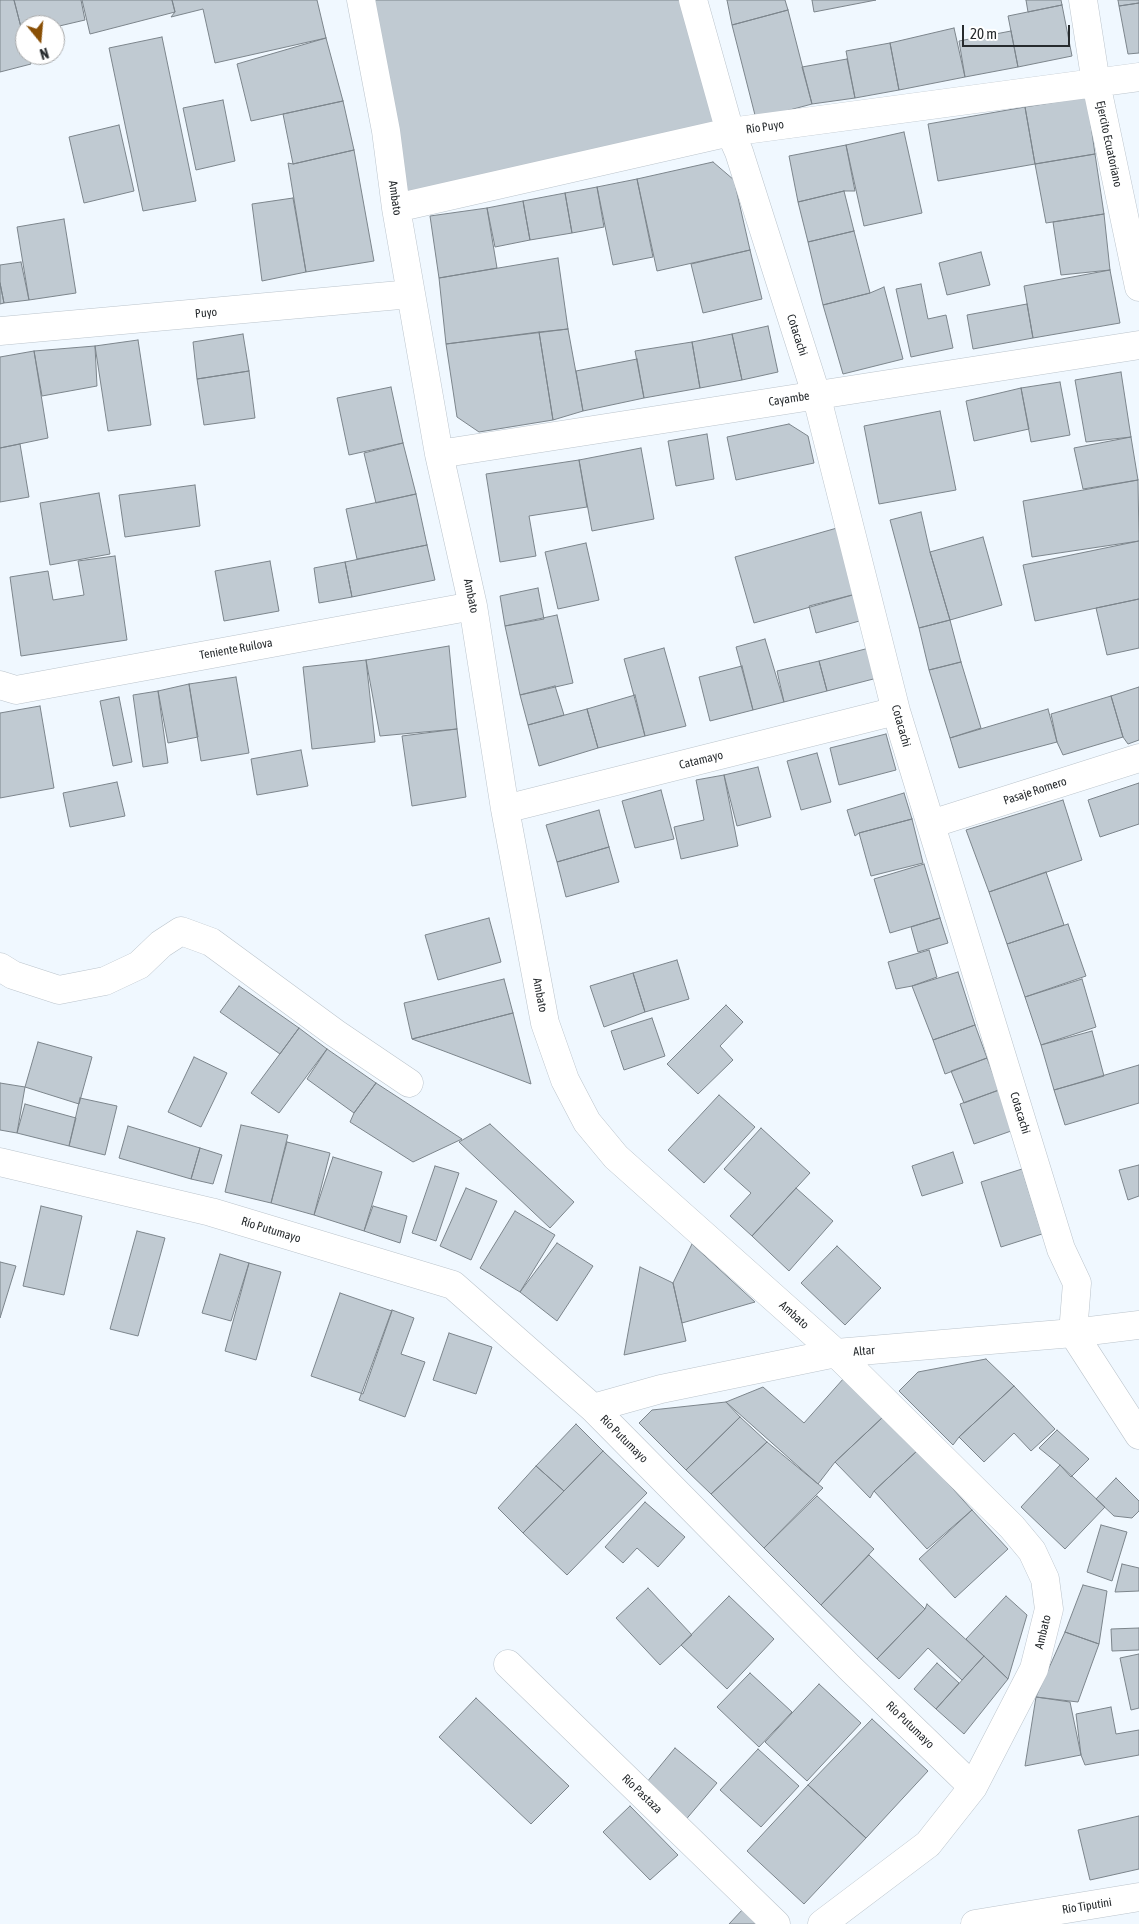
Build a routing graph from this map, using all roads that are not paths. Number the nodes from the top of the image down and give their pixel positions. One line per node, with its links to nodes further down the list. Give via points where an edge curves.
1 (361, 0): 7 (street, Ambato, via 386,131)
2 (693, 0): 6 (street, Cotacachi)
3 (1083, 0): 5 (street, Ejercito Ecuatoriano)
4 (1139, 77): 5 (street, Río Puyo)
5 (1096, 83): 6 (street, Río Puyo); 8 (street, Ejercito Ecuatoriano)
6 (730, 132): 7 (street, Río Puyo); 12 (street, Cotacachi)
7 (396, 208): 9 (street, Ambato)
8 (1139, 287)
9 (411, 294): 10 (street, Puyo); 13 (street, Ambato)
10 (0, 331)
11 (1139, 344): 12 (street, Cayambe)
12 (816, 394): 13 (street, Cayambe); 16 (street, Cotacachi)
13 (440, 454): 14 (street, Ambato)
14 (473, 606): 15 (street, Teniente Ruilova, via 16,690); 18 (street, Ambato)
15 (0, 685)
16 (896, 711): 18 (street, Catamayo); 19 (street, Cotacachi)
17 (1139, 758): 19 (street, Pasaje Romero)
18 (505, 809): 25 (street, Ambato, via 545,1022 565,1080 587,1122 616,1157)
19 (931, 824): 24 (street, Cotacachi, via 1061,1249 1077,1283)
20 (0, 967): 21 (street, via 13,975 59,990 105,981 139,965 181,931 211,942)
21 (408, 1083)
22 (0, 1162): 26 (street, Río Putumayo, via 211,1212 453,1285)
23 (1139, 1325): 24 (street, Altar)
24 (1073, 1333): 25 (street, Altar); 27 (street)
25 (836, 1353): 26 (street, Altar, via 661,1389); 29 (street, Ambato, via 1012,1527 1032,1551 1045,1580 1049,1609 1034,1669)
26 (593, 1408): 29 (street, Río Putumayo, via 849,1667)
27 (1139, 1434)
28 (508, 1664): 31 (street, Río Pastaza)
29 (973, 1787): 32 (street, via 928,1844)
30 (1139, 1898): 33 (street, Río Tiputini)
31 (776, 1924)
32 (822, 1924)
33 (975, 1924)

